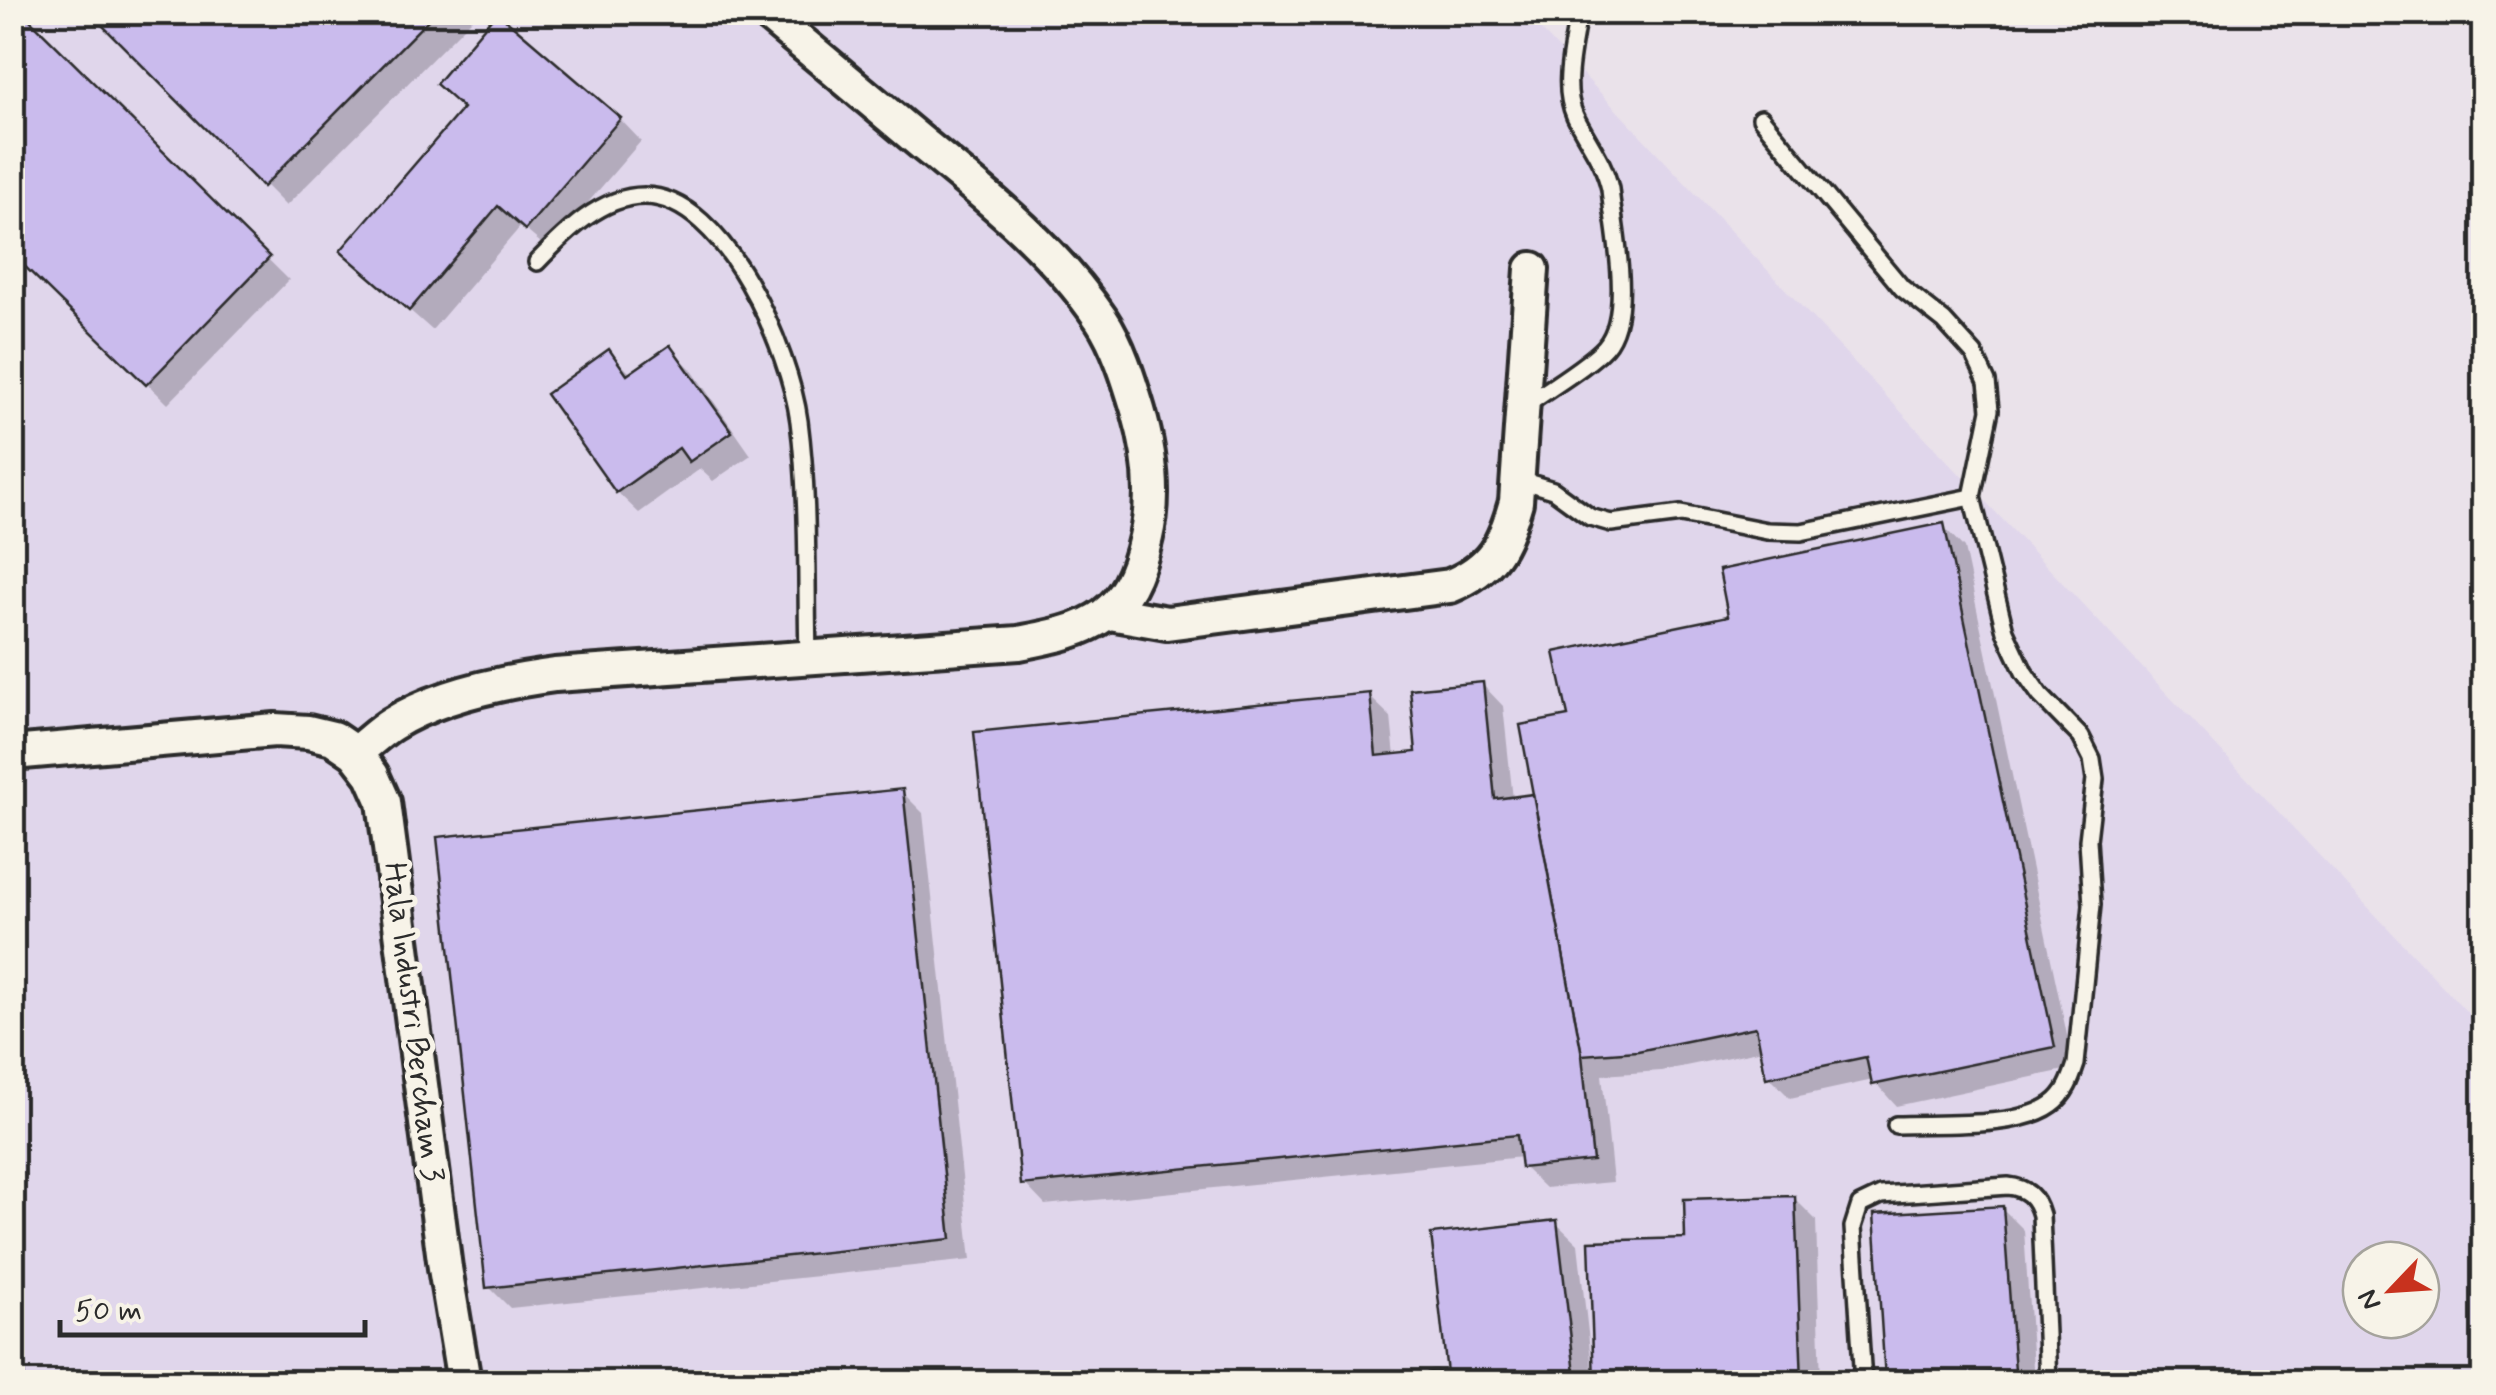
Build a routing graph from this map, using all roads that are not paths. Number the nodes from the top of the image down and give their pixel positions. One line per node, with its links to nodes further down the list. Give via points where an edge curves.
1 (766, 12): 9 (street, via 1001,206 1103,321 1146,436 1151,479 1143,552)
2 (1578, 12): 6 (lane, via 1570,103 1606,172 1620,307 1607,345)
3 (1761, 118): 8 (lane, via 1902,288 1974,354 1990,410)
4 (537, 262): 10 (lane, via 592,214 645,196 677,202 712,229 744,274 770,326 798,418)
5 (1532, 269): 6 (street)
6 (1521, 410): 7 (street)
7 (1517, 479): 8 (lane, via 1553,490 1610,523 1681,514 1801,532); 9 (street, via 1507,534 1474,576 1450,586 1167,623)
8 (1972, 497): 13 (lane, via 2005,631 2032,684 2081,737 2096,778 2076,1064 2062,1094 2035,1113)
9 (1110, 614): 10 (street, via 1071,634 1019,643)
10 (808, 658): 11 (street, via 505,682 394,723)
11 (355, 753): 12 (street, via 333,738 276,730); 16 (street, Hala Industri Bercham 3, via 384,802)
12 (12, 754)
13 (1896, 1125)
14 (12, 1341): 15 (lane)
15 (15, 1382)
16 (464, 1382)
17 (1863, 1382): 18 (lane, via 1853,1227 1860,1205 1880,1195 2008,1186 2038,1203)
18 (2048, 1382)

